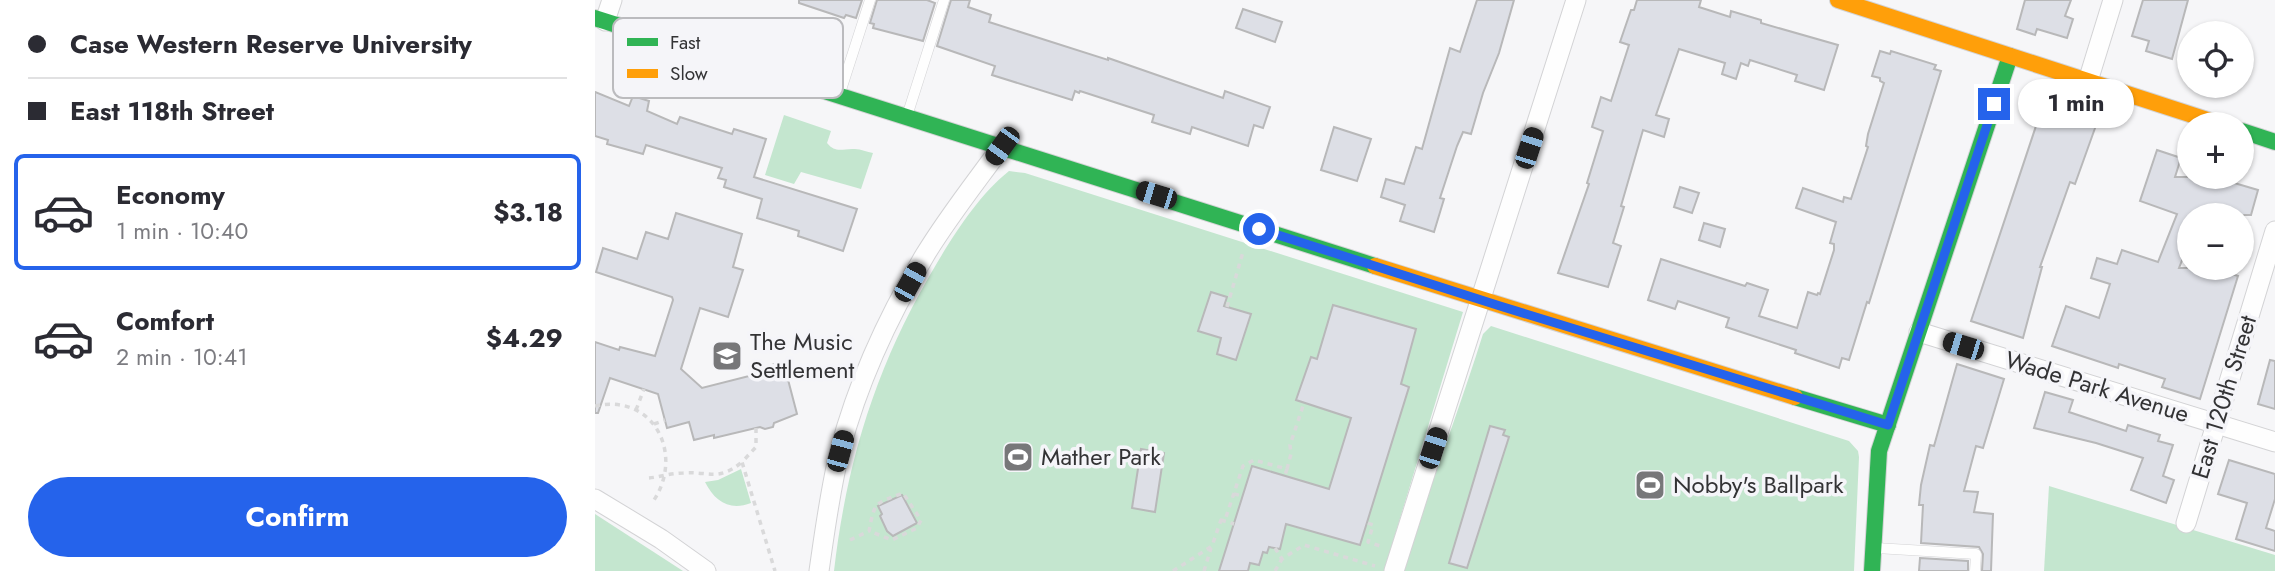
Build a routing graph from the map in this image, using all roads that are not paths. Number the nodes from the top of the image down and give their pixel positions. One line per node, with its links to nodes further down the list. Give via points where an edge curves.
1 (613, 0): 7 (street)
2 (870, 0): 10 (lane)
3 (944, 0): 13 (lane)
4 (1576, 0): 19 (street)
5 (1838, 0): 8 (street)
6 (2113, 0): 9 (street)
7 (600, 20)
8 (2010, 56): 9 (street); 20 (street)
9 (2088, 81): 12 (street)
10 (843, 83)
11 (843, 96): 13 (street)
12 (2183, 112)
13 (907, 116): 16 (street)
14 (2254, 135): 15 (street)
15 (2275, 142)
16 (1002, 146): 19 (street); 29 (street, via 926,253 881,337 840,451)
17 (2275, 231): 18 (street, East 120th Street)
18 (2272, 255): 21 (street, East 120th Street)
19 (1481, 300): 22 (street); 27 (street)
20 (1919, 332): 21 (street, Wade Park Avenue); 22 (street)
21 (2216, 424): 23 (street, Wade Park Avenue); 25 (street, East 120th Street)
22 (1888, 425): 26 (street, via 1879,451)
23 (2275, 442)
24 (595, 499): 28 (street)
25 (2186, 523)
26 (1872, 548): 30 (street); 31 (lane, via 1976,554)
27 (1386, 569)
28 (706, 571)
29 (819, 571)
30 (1871, 571)
31 (1975, 571)

